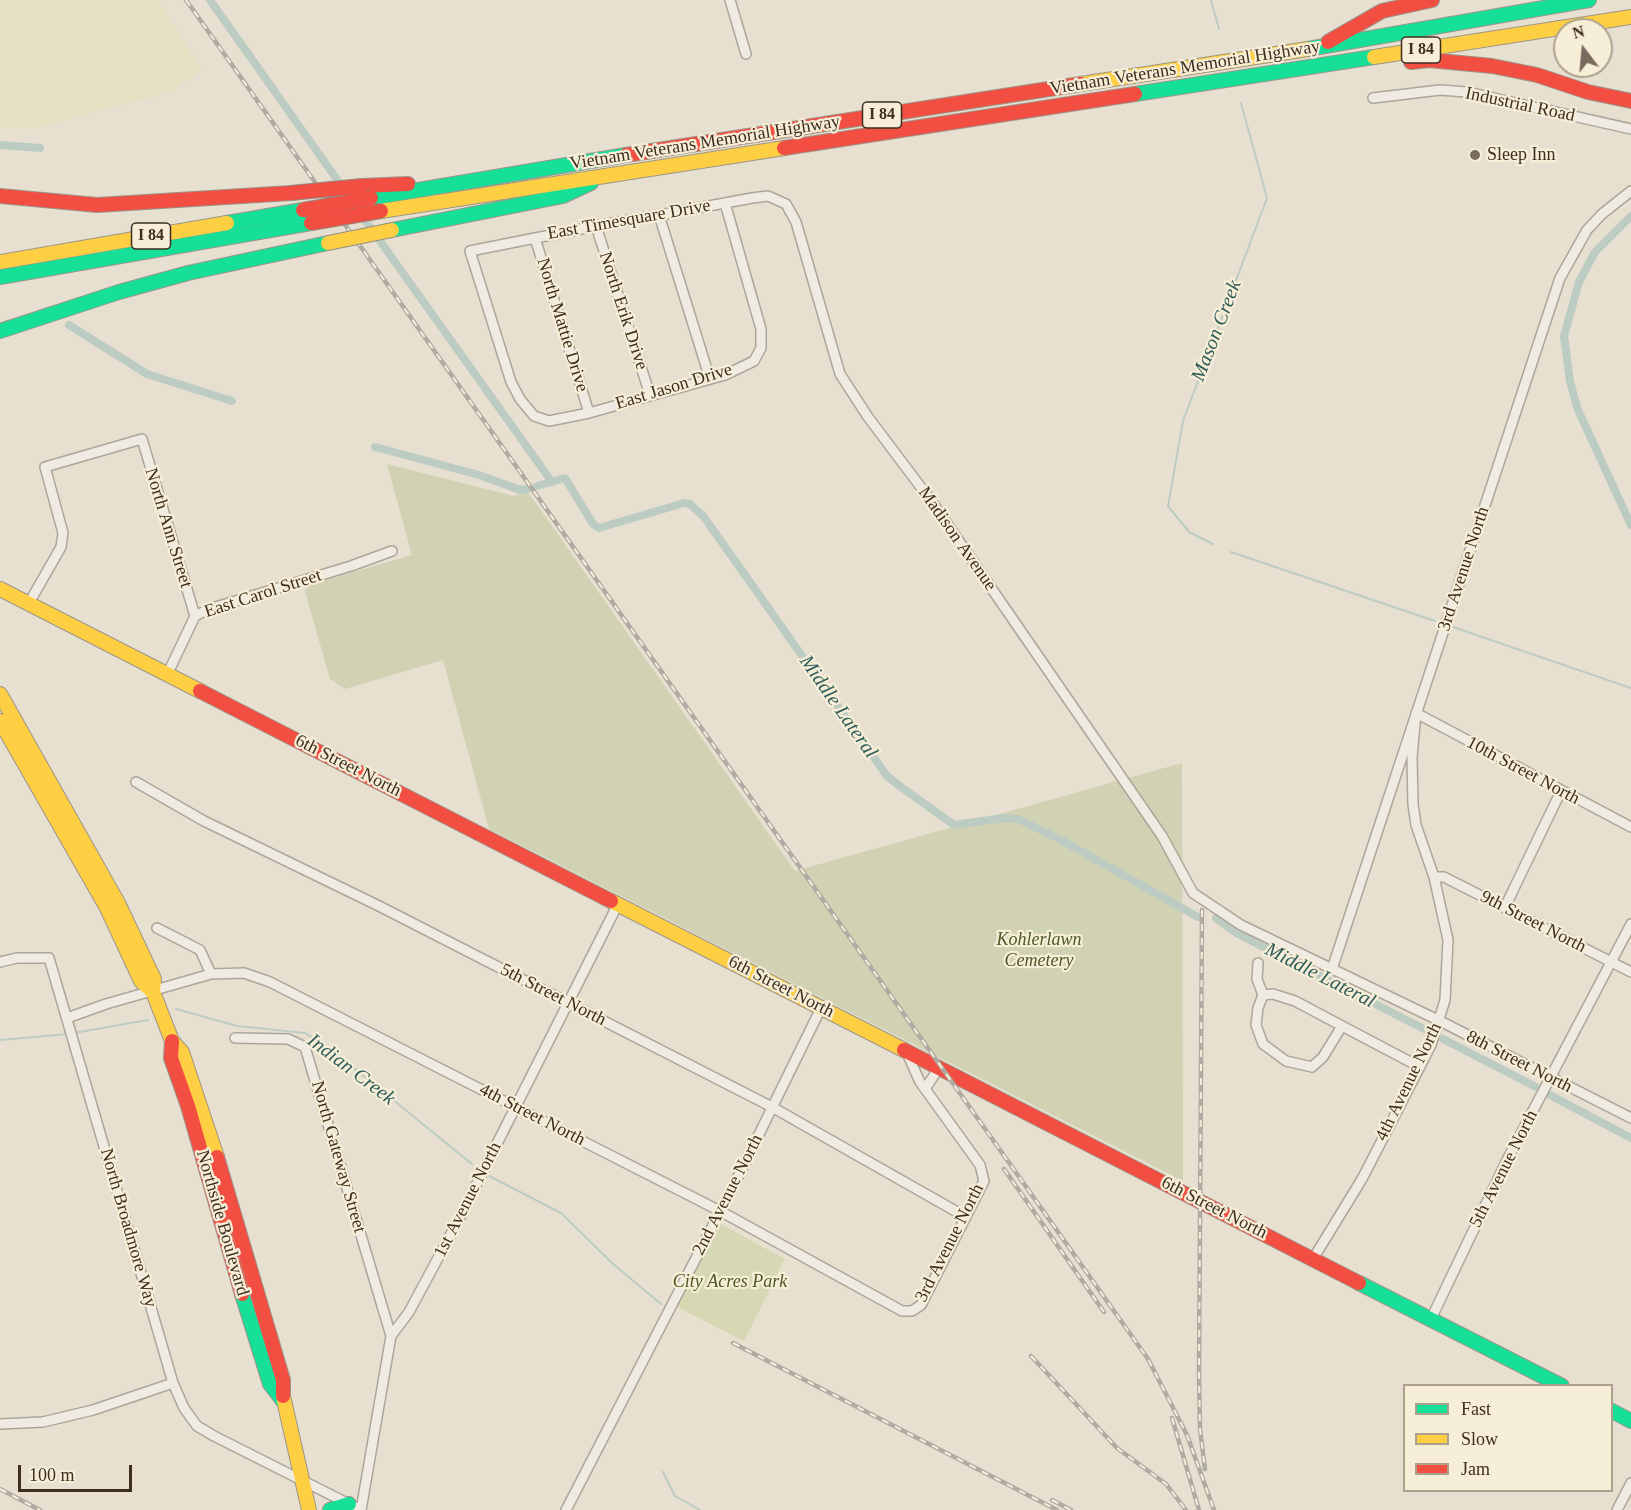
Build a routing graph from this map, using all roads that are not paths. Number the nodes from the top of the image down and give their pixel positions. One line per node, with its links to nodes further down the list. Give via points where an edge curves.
1 (730, 0): 6 (street)
2 (1432, 0): 5 (main road, via 1382,11)
3 (1589, 0): 5 (main road, Vietnam Veterans Memorial Highway / I 84)
4 (1631, 16): 7 (main road, Vietnam Veterans Memorial Highway / I 84)
5 (1316, 48): 12 (main road, Vietnam Veterans Memorial Highway / I 84)
6 (746, 54)
7 (1210, 83): 9 (main road, via 1429,60 1537,75); 11 (main road, Vietnam Veterans Memorial Highway / I 84)
8 (1373, 98): 10 (street, Industrial Road, via 1440,90 1467,92)
9 (1631, 101)
10 (1631, 129)
11 (608, 174): 21 (main road, Vietnam Veterans Memorial Highway / I 84, bridge); 22 (main road, bridge, via 563,196 188,273)
12 (448, 185): 14 (main road, bridge, via 362,186 97,205); 20 (main road, Vietnam Veterans Memorial Highway / I 84, bridge)
13 (1631, 191): 33 (street, 3rd Avenue North, via 1587,230 1560,278)
14 (0, 196)
15 (725, 203): 16 (street, East Timesquare Drive, via 768,196); 17 (street, East Timesquare Drive); 23 (street, East Jason Drive, via 761,329 761,348 754,362)
16 (786, 204): 38 (street, Madison Avenue, via 796,222 840,374)
17 (659, 215): 18 (street, East Timesquare Drive); 23 (street)
18 (596, 226): 19 (street, East Timesquare Drive); 24 (street, North Erik Drive)
19 (535, 238): 25 (street, East Timesquare Drive, via 471,251 511,382); 26 (street, North Mattie Drive)
20 (0, 262)
21 (0, 277)
22 (0, 330)
23 (710, 379): 24 (street, East Jason Drive)
24 (650, 396): 26 (street, East Jason Drive)
25 (526, 406): 26 (street, East Jason Drive, via 534,416 549,422)
26 (589, 413)
27 (392, 550): 30 (street, East Carol Street)
28 (0, 589): 29 (main road, 6th Street North)
29 (29, 603): 30 (street, North Ann Street, via 61,547 63,532 45,467 142,439); 31 (main road, 6th Street North)
30 (195, 616): 31 (street, East Carol Street)
31 (167, 675): 40 (main road, 6th Street North)
32 (0, 694): 50 (main road, Northside Boulevard, via 118,903 154,979)
33 (1416, 713): 36 (street, 10th Street North); 39 (street, 4th Avenue North, via 1413,804); 47 (street, 3rd Avenue North)
34 (0, 721): 50 (main road, Northside Boulevard, via 107,908 141,981)
35 (136, 782): 52 (street, 5th Street North, via 204,821)
36 (1561, 791): 37 (street, 10th Street North); 41 (street)
37 (1631, 827)
38 (1172, 853): 47 (street, 8th Street North, via 1202,900 1241,925)
39 (1434, 878): 41 (street, 9th Street North, via 1444,877); 54 (street, 4th Avenue North, via 1449,952)
40 (618, 904): 52 (street, 1st Avenue North); 53 (main road, 6th Street North)
41 (1505, 907): 44 (street, 9th Street North)
42 (1631, 924): 44 (street, 5th Avenue North)
43 (157, 928): 49 (street, via 200,950)
44 (1612, 962): 48 (street, 9th Street North); 61 (street, 5th Avenue North)
45 (0, 963): 56 (street, North Broadmore Way, via 16,958 49,958)
46 (1258, 963): 51 (street, via 1257,979)
47 (1332, 969): 54 (street, 8th Street North)
48 (1631, 972)
49 (211, 974): 50 (street, 4th Street North); 63 (street, 4th Street North, via 244,972 270,982)
50 (153, 993): 56 (street, 4th Street North, via 106,1004); 77 (main road, Northside Boulevard, via 172,1041 182,1052 200,1101 283,1380 283,1401)
51 (1263, 995): 55 (street, via 1295,1001); 55 (street, via 1256,1025 1263,1044 1286,1061 1312,1067)
52 (568, 1003): 63 (street, 1st Avenue North); 64 (street, 5th Street North)
53 (821, 1008): 58 (main road, 6th Street North); 64 (street, 2nd Avenue North)
54 (1440, 1021): 59 (street, 4th Avenue North); 61 (street, 8th Street North)
55 (1342, 1026): 59 (street)
56 (69, 1027): 72 (street, North Broadmore Way)
57 (235, 1038): 71 (street, North Gateway Street, via 288,1039 305,1047)
58 (906, 1051): 60 (main road, 6th Street North); 62 (street, 3rd Avenue North)
59 (1420, 1066): 68 (street, 4th Avenue North, via 1362,1179)
60 (939, 1068): 62 (street); 68 (main road, 6th Street North)
61 (1551, 1078): 65 (street, 8th Street North); 70 (street, 5th Avenue North)
62 (925, 1089): 67 (street, 3rd Avenue North, via 984,1173 984,1181)
63 (516, 1107): 66 (street, 4th Street North); 71 (street, 1st Avenue North, via 414,1302)
64 (772, 1107): 66 (street, 2nd Avenue North); 67 (street, 5th Street North)
65 (1631, 1118)
66 (720, 1211): 69 (street, 4th Street North, via 902,1311); 82 (street, 2nd Avenue North)
67 (966, 1217): 69 (street, 3rd Avenue North, via 921,1305)
68 (1313, 1259): 70 (main road, 6th Street North)
69 (912, 1311)
70 (1431, 1318): 73 (main road, 6th Street North)
71 (391, 1336): 79 (street, 1st Avenue North, via 387,1372)
72 (173, 1383): 76 (street, via 62,1418); 77 (street, North Broadmore Way, via 197,1426)
73 (1558, 1384)
74 (1613, 1412): 75 (main road)
75 (1631, 1421)
76 (0, 1424)
77 (303, 1480): 79 (street, North Broadmore Way); 80 (main road, Northside Boulevard)
78 (1631, 1483): 83 (street)
79 (357, 1508): 81 (main road)
80 (309, 1510)
81 (330, 1510)
82 (566, 1510)
83 (1617, 1510)

